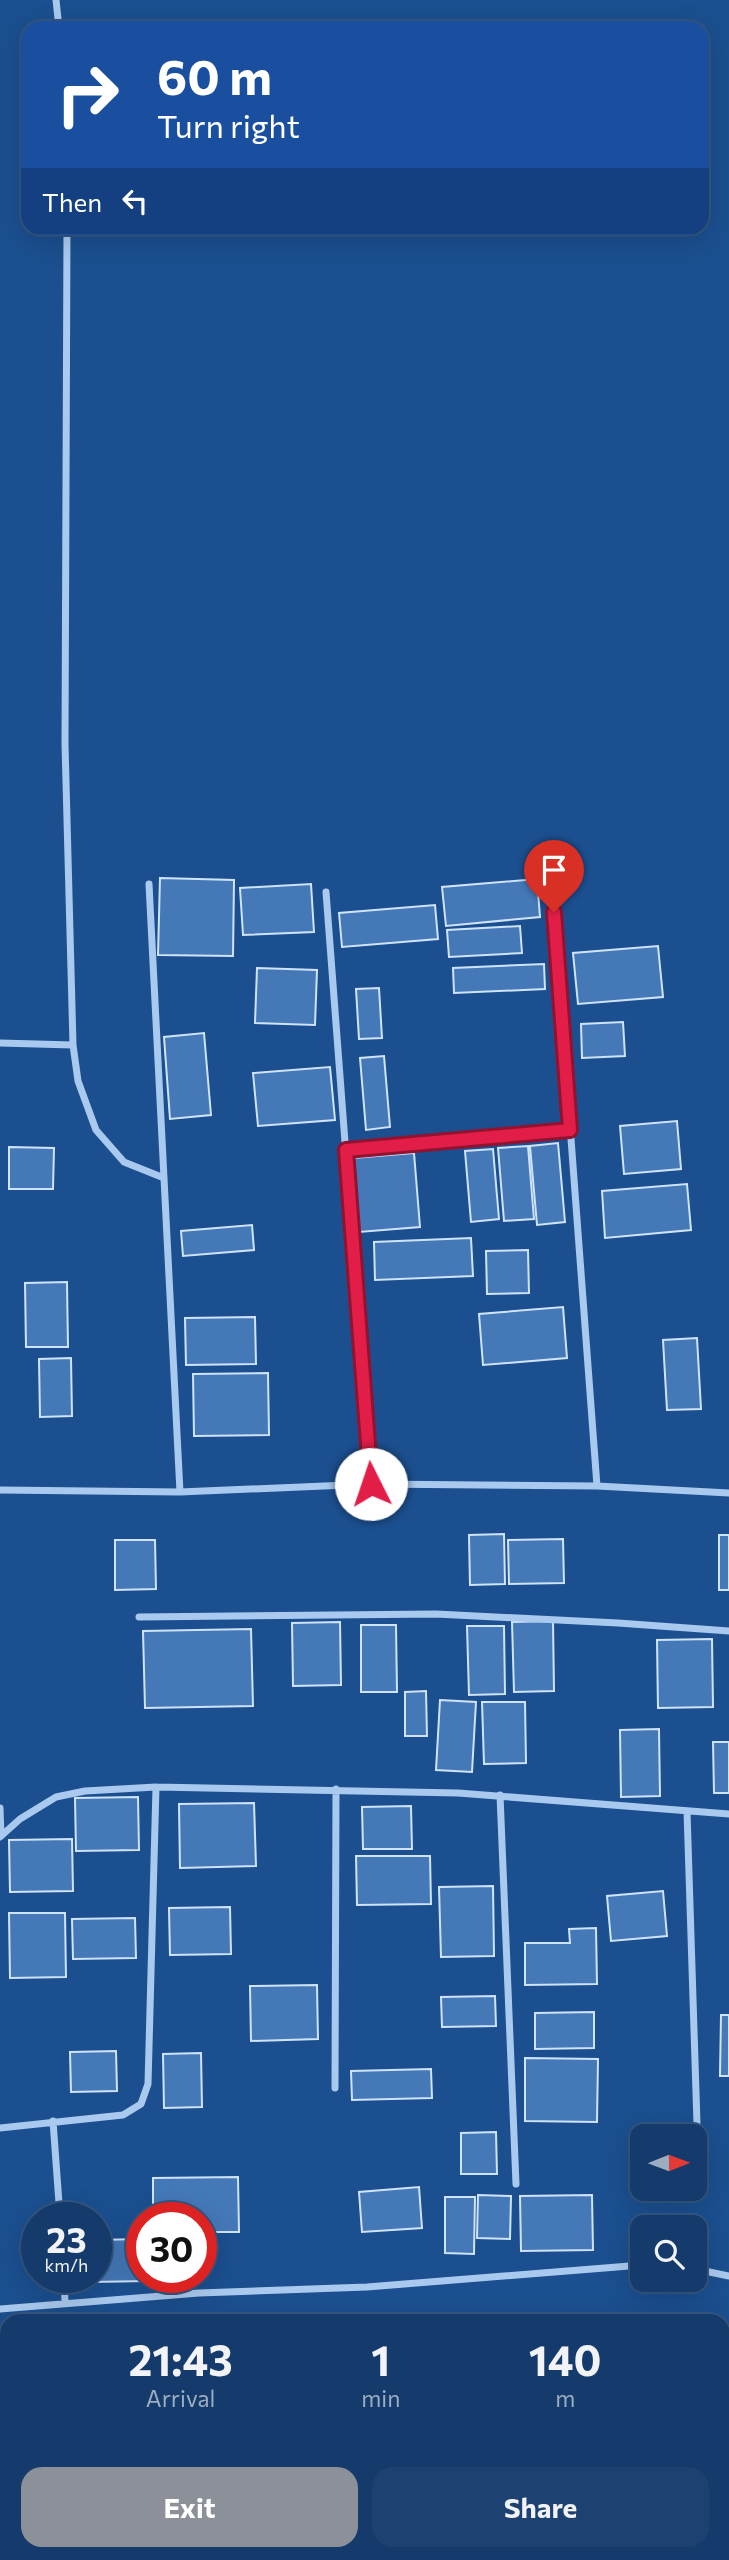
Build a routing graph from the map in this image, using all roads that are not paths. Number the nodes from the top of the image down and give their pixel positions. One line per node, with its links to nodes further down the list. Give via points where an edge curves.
1 (56, 0): 2 (street)
2 (58, 21)
3 (67, 235): 8 (street, via 65,744)
4 (149, 884): 11 (street)
5 (552, 885): 9 (street)
6 (326, 892): 10 (street)
7 (0, 1043): 8 (street)
8 (74, 1045): 11 (street, via 78,1081 96,1130 124,1162)
9 (570, 1130): 10 (street); 13 (street)
10 (346, 1150): 12 (street)
11 (164, 1178): 15 (street)
12 (371, 1484): 13 (street); 15 (street)
13 (597, 1486): 16 (street)
14 (0, 1490): 15 (street)
15 (180, 1492)
16 (729, 1493)
17 (139, 1617): 18 (street, via 436,1614)
18 (729, 1631)
19 (156, 1787): 20 (street); 25 (street, via 56,1797); 27 (street, via 148,2084 141,2104 123,2115)
20 (336, 1789): 21 (street); 26 (street)
21 (500, 1795): 23 (street); 30 (street)
22 (0, 1808): 25 (street)
23 (687, 1811): 24 (street); 28 (street)
24 (729, 1814)
25 (0, 1836)
26 (335, 2088)
27 (53, 2121): 29 (street); 31 (street)
28 (697, 2124)
29 (0, 2128)
30 (516, 2184)
31 (59, 2202)
32 (630, 2266): 36 (street, via 367,2287)
33 (707, 2271): 34 (street)
34 (729, 2276)
35 (65, 2293): 36 (street)
36 (65, 2302): 37 (street)
37 (0, 2309)

